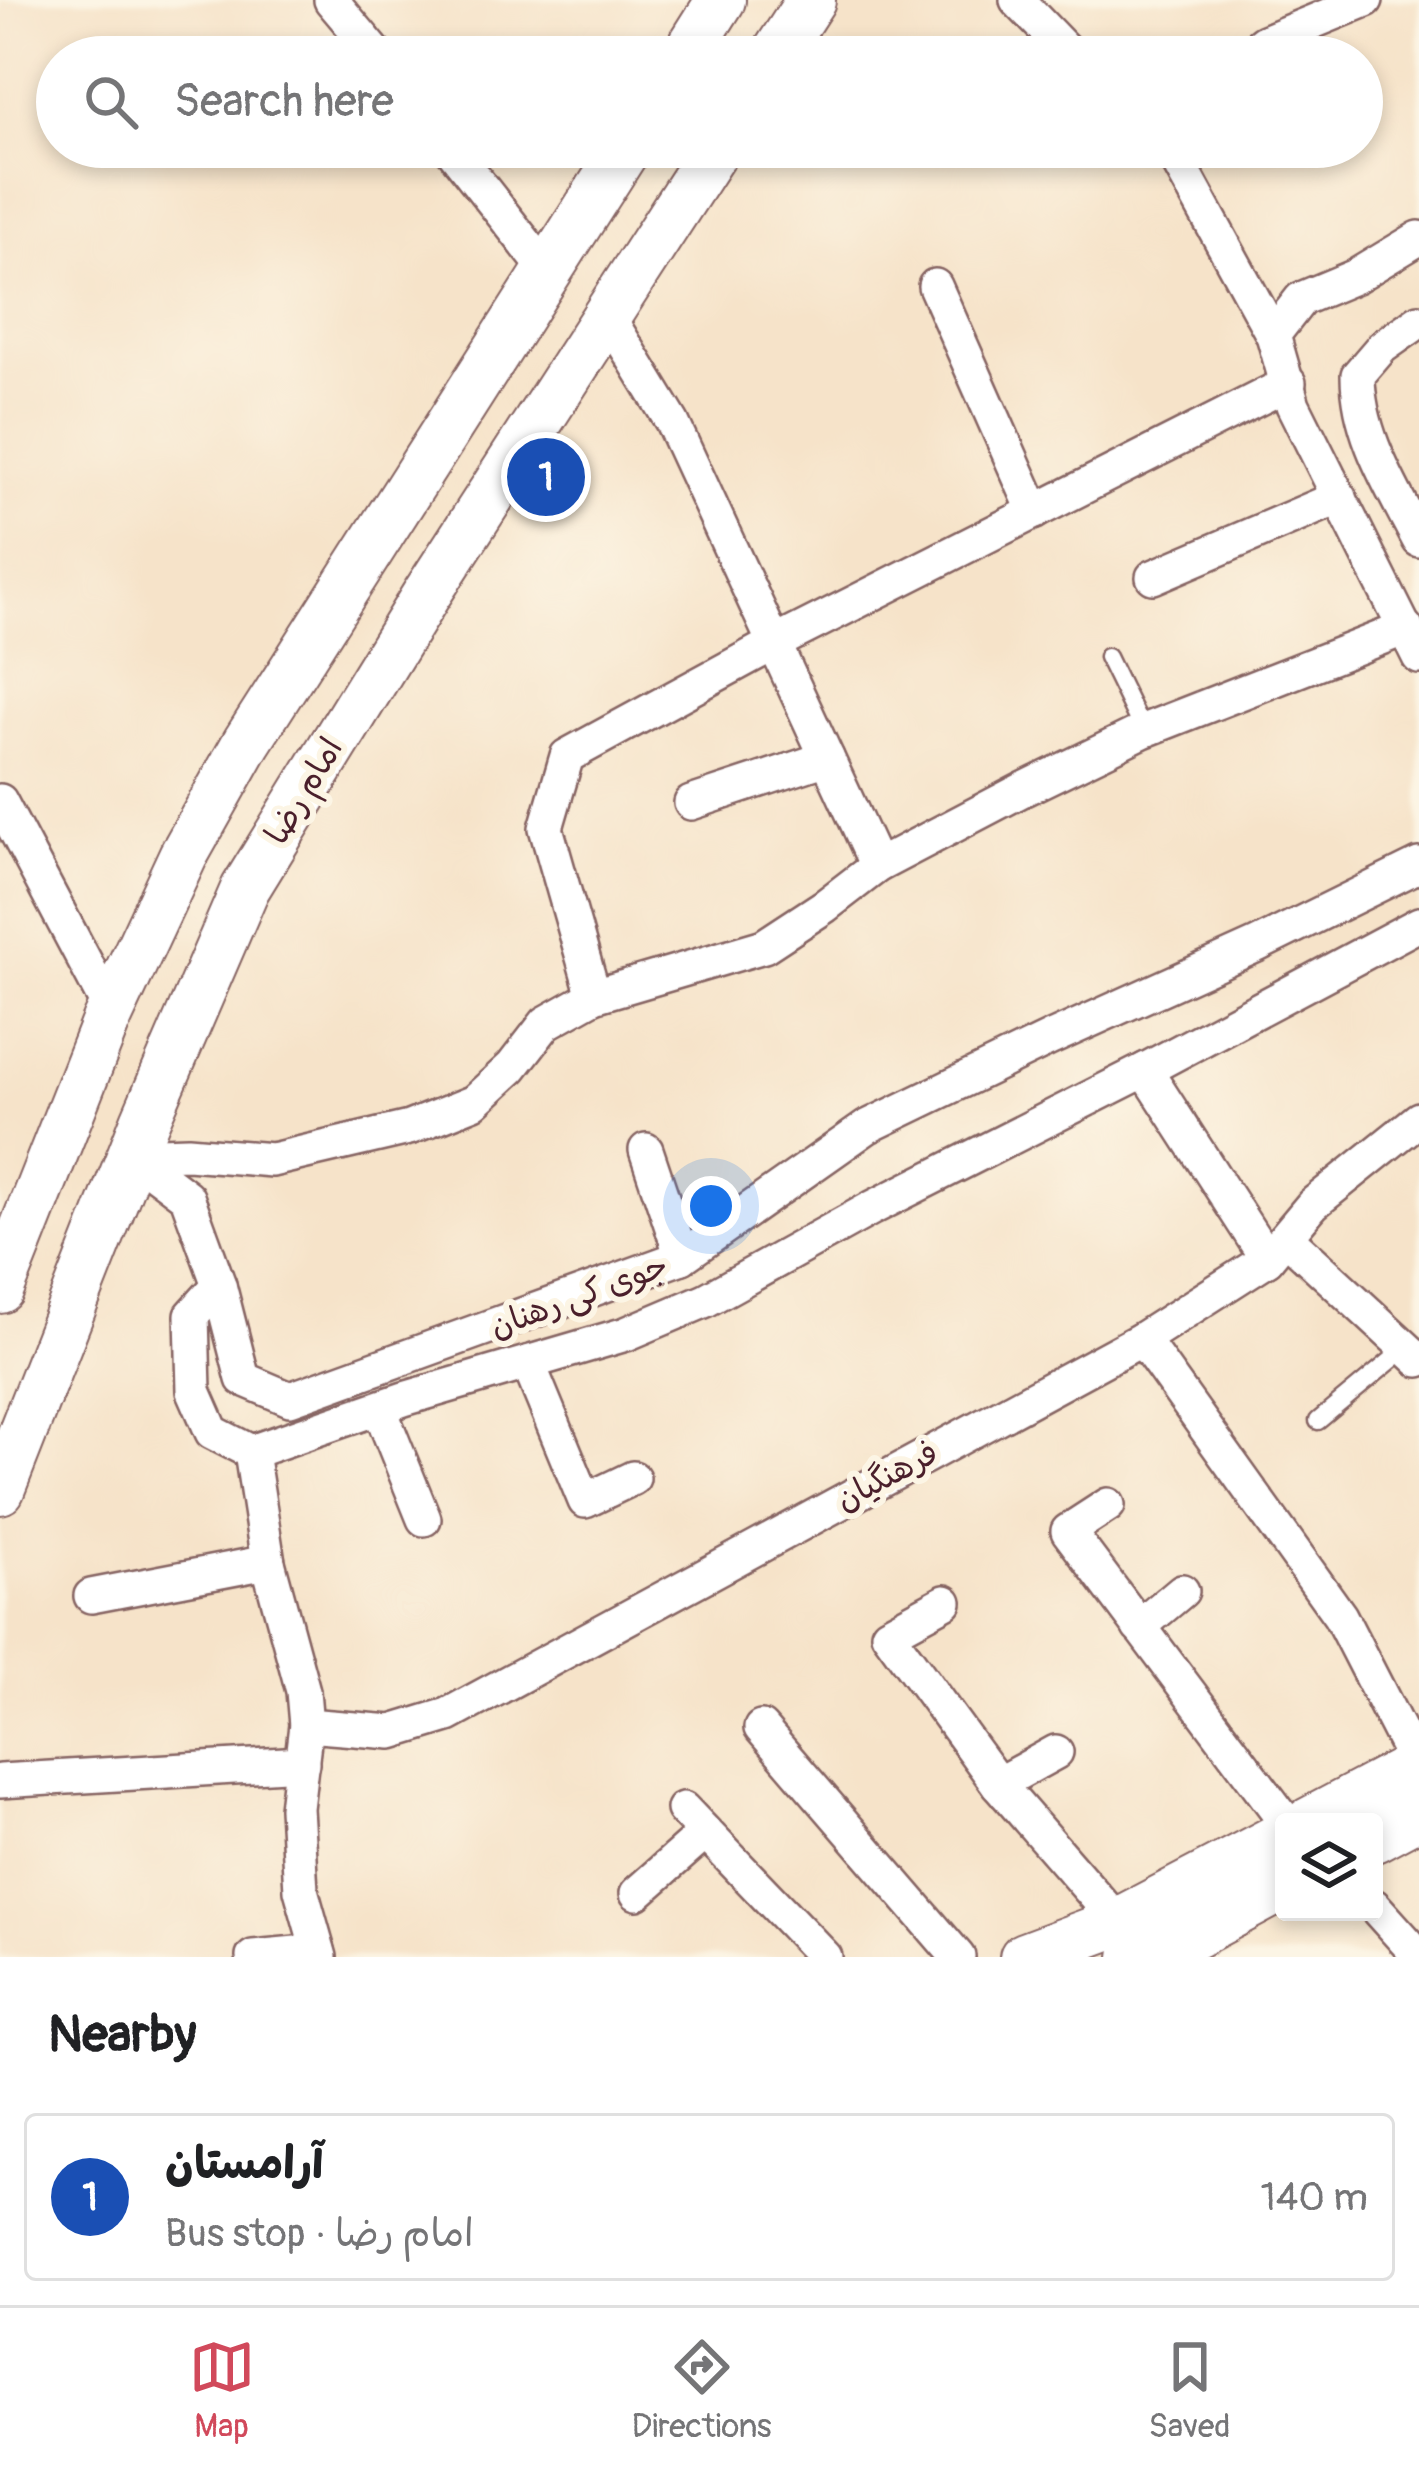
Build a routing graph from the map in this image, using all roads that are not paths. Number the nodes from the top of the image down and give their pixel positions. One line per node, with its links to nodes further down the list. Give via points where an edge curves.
1 (332, 0): 6 (street)
2 (721, 0): 7 (main road)
3 (811, 0): 8 (main road)
4 (1366, 0): 10 (street)
5 (1024, 2): 9 (street)
6 (362, 36)
7 (698, 36)
8 (788, 36)
9 (1054, 36)
10 (1279, 36)
11 (466, 168): 16 (street)
12 (614, 168): 16 (main road)
13 (702, 168): 18 (main road, امام رضا)
14 (1182, 168): 20 (street)
15 (1419, 238): 20 (street, via 1300,299)
16 (548, 272): 37 (main road, via 247,742)
17 (935, 286): 23 (street)
18 (607, 315): 27 (street, via 672,422); 41 (main road, امام رضا, via 245,889)
19 (1419, 321): 24 (street, via 1358,375 1358,404)
20 (1274, 335): 21 (street)
21 (1289, 383): 22 (street); 23 (street)
22 (1340, 497): 25 (street); 26 (street)
23 (1035, 512): 27 (street)
24 (1419, 539)
25 (1154, 577)
26 (1412, 642): 29 (street)
27 (773, 644): 30 (street); 36 (street, via 567,756 547,828)
28 (1107, 657): 29 (lane)
29 (1143, 731): 34 (street)
30 (827, 758): 32 (street); 34 (street)
31 (0, 801): 37 (street)
32 (691, 803)
33 (1419, 865): 43 (street, جوی کی رهنان, via 867,1127)
34 (877, 866): 36 (street, via 764,946)
35 (1419, 924): 38 (street, جوی کی رهنان)
36 (594, 996): 41 (street, via 546,1023 474,1102 410,1128 272,1160)
37 (111, 1011): 45 (main road)
38 (1145, 1070): 42 (street); 48 (street, جوی کی رهنان, via 706,1300)
39 (1419, 1119): 42 (street, فرهنگیان, via 1313,1204)
40 (646, 1150): 43 (street)
41 (131, 1155): 44 (street, via 187,1197); 49 (main road, امام رضا)
42 (1276, 1248): 46 (street, فرهنگیان); 47 (street)
43 (682, 1257): 44 (street, جوی کی رهنان, via 290,1399 243,1379)
44 (219, 1285): 52 (street, via 192,1315 194,1391 212,1432)
45 (0, 1288)
46 (1142, 1339): 62 (street, فرهنگیان, via 448,1715 392,1732); 66 (street, via 1340,1616)
47 (1412, 1354): 51 (lane)
48 (528, 1363): 50 (street, جوی کی رهنان); 53 (street, via 585,1501)
49 (19, 1382): 54 (main road, امام رضا)
50 (380, 1410): 52 (street, جوی کی رهنان); 56 (street)
51 (1318, 1421)
52 (251, 1452): 57 (street)
53 (633, 1478)
54 (0, 1490)
55 (1108, 1504): 61 (street, via 1068,1531)
56 (424, 1519)
57 (268, 1562): 59 (street); 62 (street)
58 (1182, 1591): 61 (street)
59 (92, 1596)
60 (945, 1602): 68 (street, via 888,1633)
61 (1139, 1627): 69 (street)
62 (306, 1725): 65 (street)
63 (761, 1728): 83 (street)
64 (1056, 1752): 68 (street)
65 (302, 1763): 67 (street); 79 (street, via 301,1890)
66 (1418, 1765): 70 (main road)
67 (0, 1781)
68 (998, 1784): 77 (street)
69 (1279, 1813)
70 (1326, 1813)
71 (1419, 1814): 72 (main road)
72 (1383, 1833)
73 (1275, 1841): 77 (main road)
74 (1275, 1892): 78 (main road)
75 (637, 1893): 82 (street, via 694,1821)
76 (1383, 1916): 80 (street)
77 (1126, 1939): 78 (main road); 84 (main road)
78 (1198, 1947)
79 (320, 1954): 81 (street)
80 (1419, 1956)
81 (253, 1957)
82 (825, 1957)
83 (958, 1957)
84 (1024, 1957)

